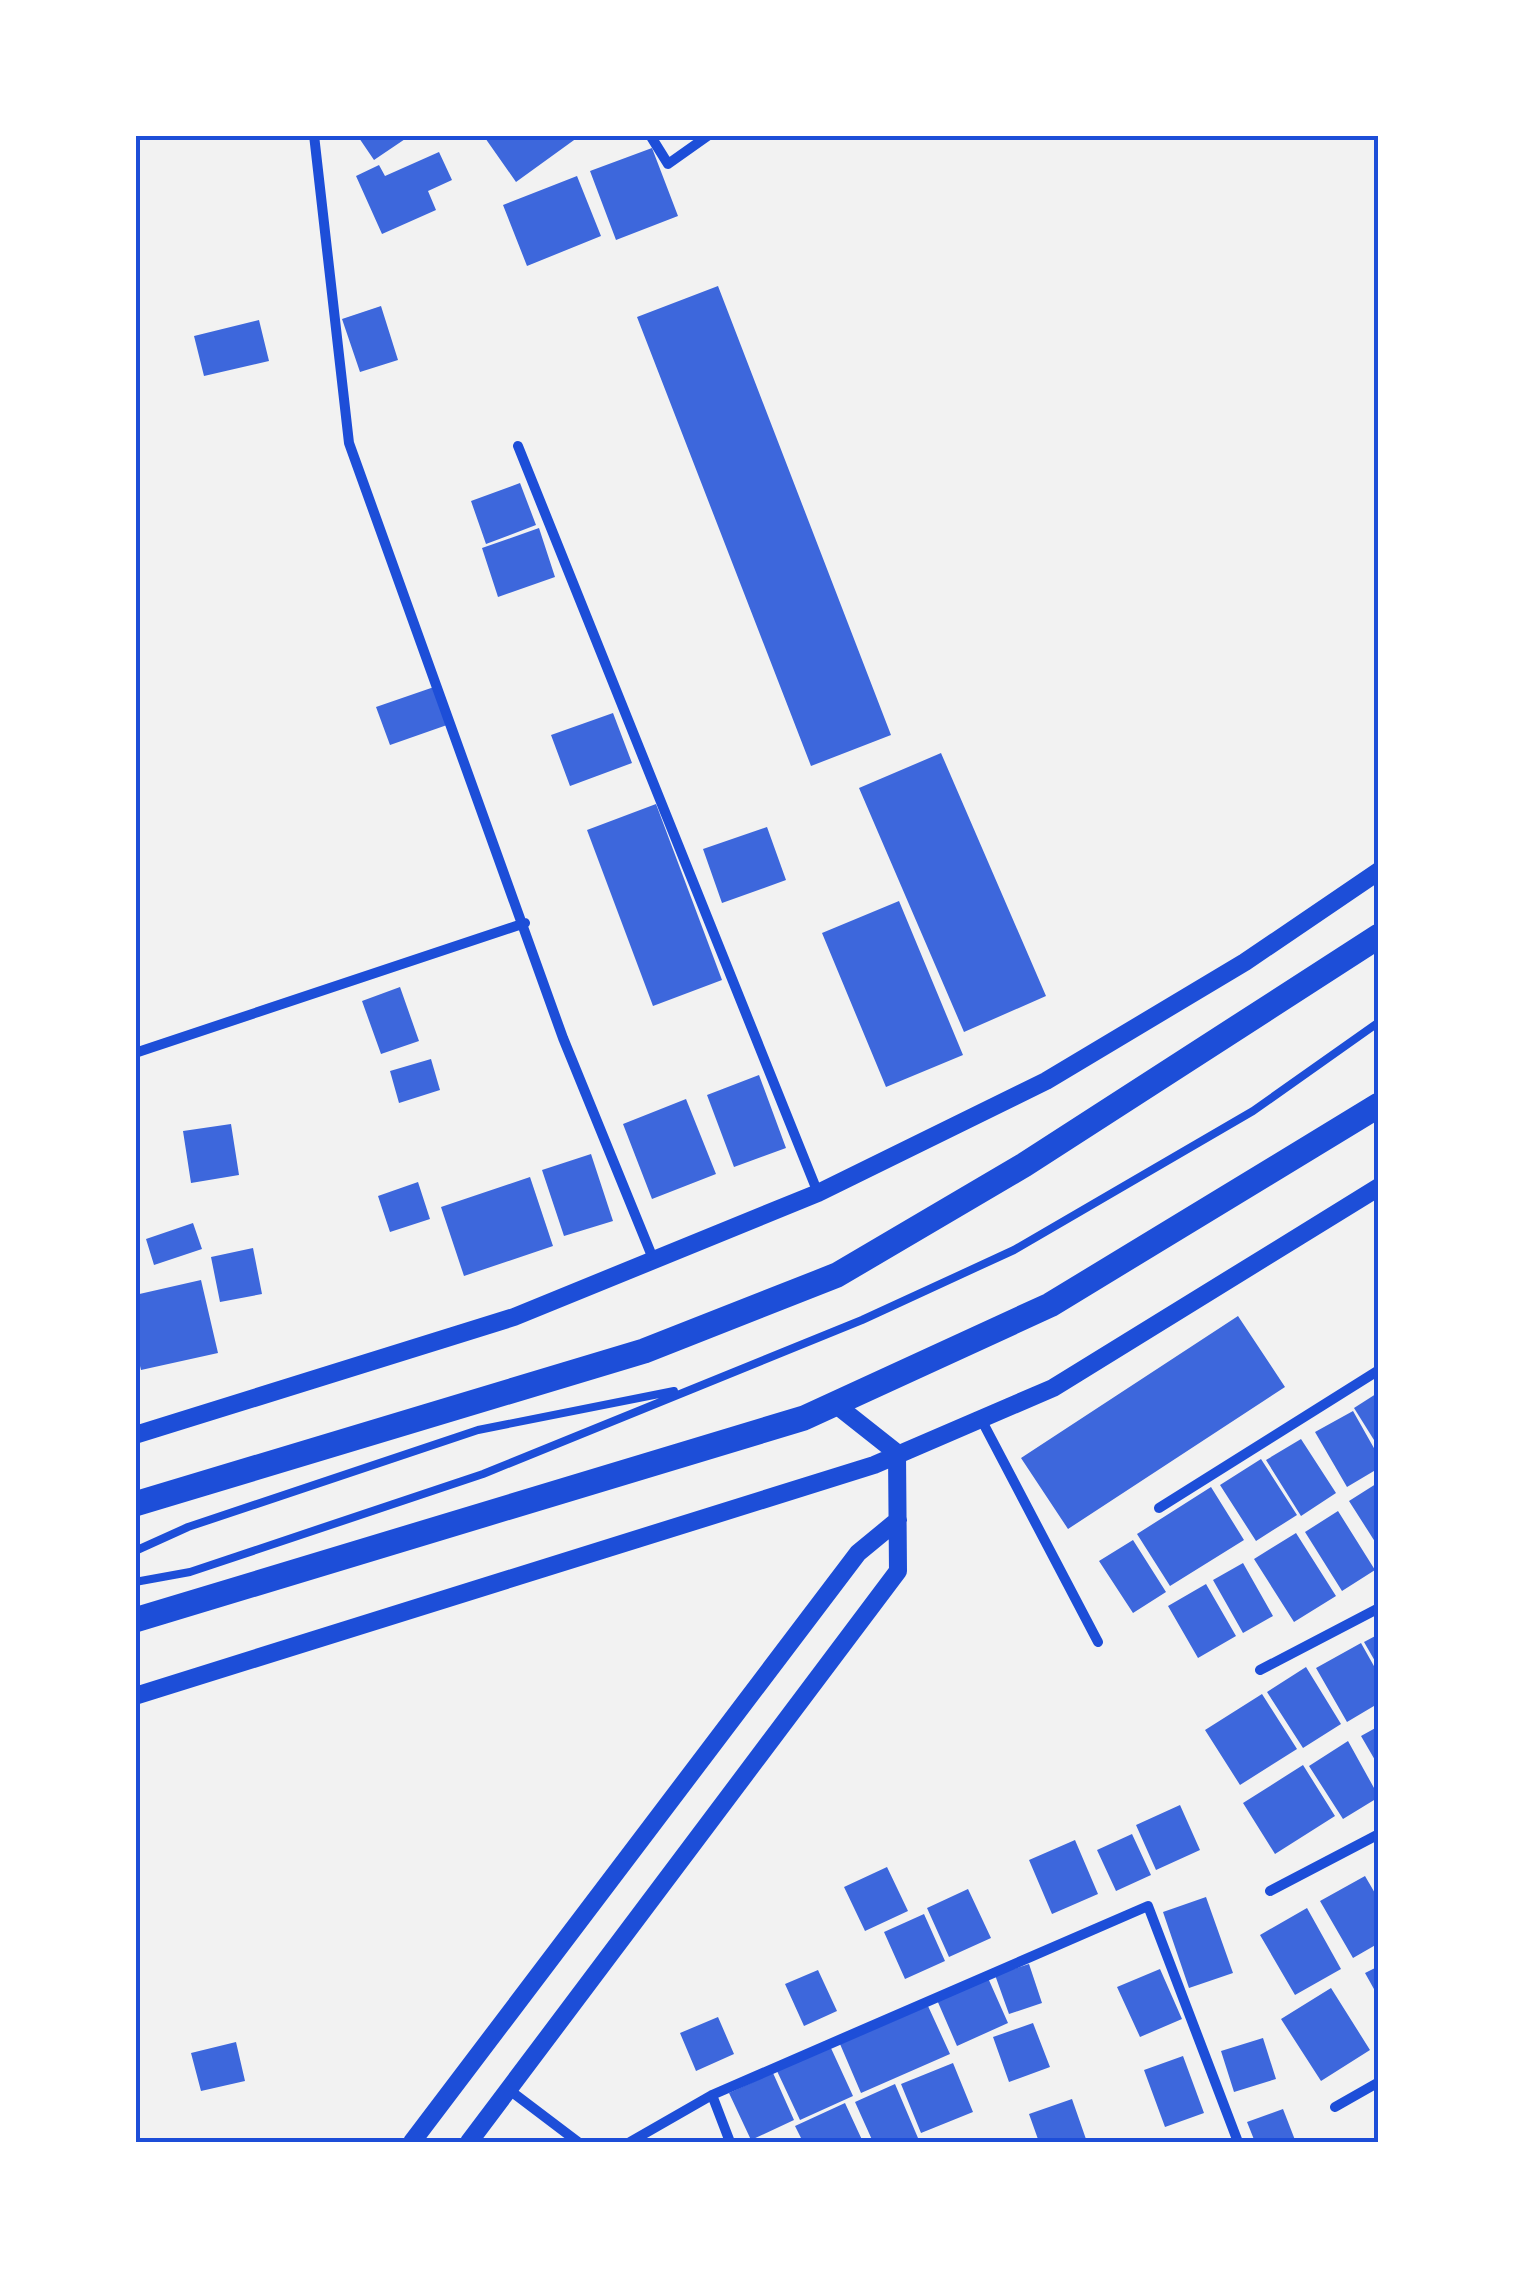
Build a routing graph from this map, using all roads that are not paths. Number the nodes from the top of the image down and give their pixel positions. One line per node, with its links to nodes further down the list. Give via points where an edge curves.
1 (314, 135): 6 (street, via 349,443)
2 (650, 135): 3 (street, via 668,164)
3 (709, 135)
4 (518, 446): 12 (street)
5 (1379, 871): 12 (street, via 1245,962 1046,1082)
6 (525, 923): 9 (street); 13 (street, via 563,1038)
7 (1379, 936): 20 (main road, via 1024,1165 837,1276 644,1351)
8 (1379, 1022): 15 (lane, via 1253,1111 1014,1250)
9 (135, 1053)
10 (1379, 1106): 16 (main road, via 1050,1305)
11 (1379, 1186): 17 (street, via 1053,1388)
12 (818, 1193): 13 (street)
13 (654, 1261): 18 (street, via 514,1317)
14 (1379, 1370): 21 (street)
15 (693, 1388): 23 (lane, via 478,1430 188,1527); 24 (lane, via 483,1474 190,1572)
16 (835, 1404): 19 (street); 26 (main road)
17 (986, 1419): 19 (street); 27 (street)
18 (135, 1435)
19 (897, 1454): 22 (street); 29 (street)
20 (135, 1504)
21 (1159, 1508)
22 (898, 1520): 33 (street, via 898,1571); 36 (street, via 858,1553)
23 (135, 1551)
24 (135, 1582)
25 (1379, 1608): 28 (street)
26 (135, 1620)
27 (1098, 1642)
28 (1260, 1670)
29 (135, 1696)
30 (1379, 1834): 31 (street)
31 (1270, 1891)
32 (1379, 2082): 35 (street)
33 (508, 2089): 37 (street); 38 (street)
34 (712, 2095): 39 (street); 40 (street); 41 (street, via 1148,1906)
35 (1335, 2107)
36 (412, 2142)
37 (469, 2142)
38 (578, 2142)
39 (630, 2142)
40 (730, 2142)
41 (1238, 2142)

